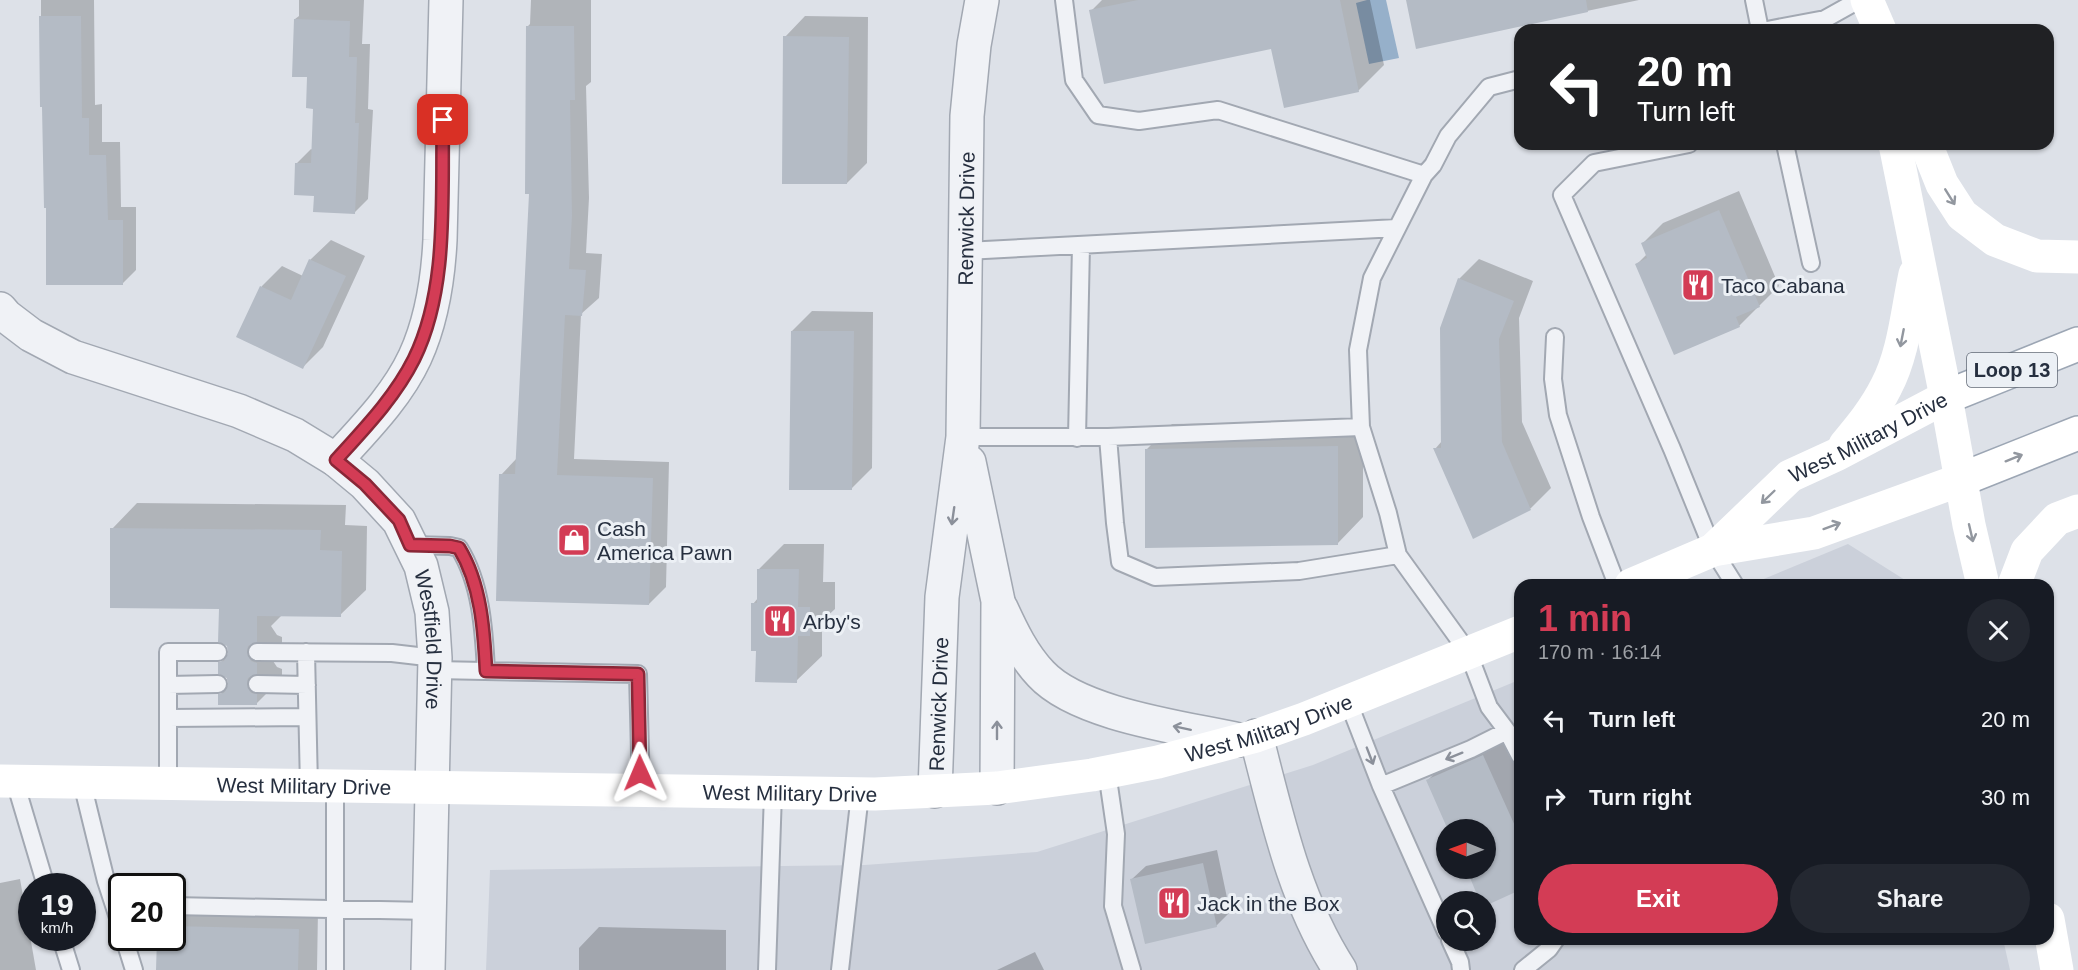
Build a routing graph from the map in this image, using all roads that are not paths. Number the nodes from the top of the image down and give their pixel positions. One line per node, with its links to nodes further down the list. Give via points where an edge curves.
1 (446, 0): 33 (street, via 440,249 430,317 415,357 398,386)
2 (982, 0): 19 (street, Renwick Drive, via 967,116)
3 (1064, 0): 16 (lane, via 1074,80 1098,115 1139,121 1218,110)
4 (1754, 0): 7 (lane)
5 (1859, 0): 8 (lane, via 1825,19)
6 (1867, 0): 9 (main road); 10 (main road)
7 (1759, 24)
8 (1799, 24)
9 (1872, 24)
10 (1877, 24)
11 (1514, 81): 16 (lane, via 1489,87 1448,136)
12 (1659, 150): 37 (lane, via 1594,163 1562,195)
13 (1786, 150): 22 (lane)
14 (1896, 150): 21 (main road)
15 (1928, 150): 20 (main road, one-way to 20, via 1942,184 1962,215 1995,240 2037,256)
16 (1424, 175): 17 (lane)
17 (1397, 228): 18 (lane); 27 (lane, via 1372,278 1358,350)
18 (1082, 245): 19 (lane); 31 (lane)
19 (966, 252): 29 (street, Renwick Drive)
20 (2078, 257)
21 (1917, 260): 26 (main road); 32 (main road, one-way to 32, via 1900,348 1887,386 1868,418)
22 (1810, 263)
23 (0, 309): 33 (street, Westfield Drive, via 31,335 73,357 238,411 295,435)
24 (1555, 338): 39 (lane, via 1553,379 1558,415)
25 (2078, 344): 26 (main road, West Military Drive / Loop 13)
26 (1946, 397): 32 (main road, West Military Drive); 34 (main road)
27 (1361, 427): 30 (lane); 38 (lane)
28 (2078, 433): 34 (main road, West Military Drive, one-way to 28)
29 (963, 437): 31 (lane); 44 (street, Renwick Drive); 70 (street, Renwick Drive, one-way to 70, via 942,597)
30 (1108, 437): 31 (lane); 38 (lane, via 1120,562 1155,577 1299,571)
31 (1077, 438)
32 (1838, 454): 37 (main road, West Military Drive, one-way to 37, via 1790,476)
33 (336, 460): 36 (street, Westfield Drive, via 399,520)
34 (1960, 480): 37 (main road, West Military Drive, one-way to 34, via 1814,533); 42 (main road, one-way to 42)
35 (2078, 511): 43 (main road, via 2057,519 2027,550)
36 (410, 545): 50 (street, Westfield Drive, via 421,566 432,612); 51 (lane, via 459,548 484,627)
37 (1713, 550): 40 (main road, West Military Drive); 41 (lane)
38 (1398, 555): 49 (lane)
39 (1615, 579)
40 (1645, 579)
41 (1731, 579)
42 (1982, 579)
43 (2016, 579)
44 (998, 601): 60 (street, Renwick Drive, one-way to 44, via 1127,716 1075,699 1043,676 1026,656); 68 (street, Renwick Drive, one-way to 44)
45 (1514, 634): 49 (main road, West Military Drive)
46 (218, 652): 54 (lane, via 168,652)
47 (257, 652): 48 (lane)
48 (306, 652): 50 (lane, via 392,653); 55 (lane)
49 (1468, 652): 56 (main road, West Military Drive); 59 (lane, via 1489,707)
50 (435, 664): 51 (lane); 69 (street, Westfield Drive)
51 (486, 671): 71 (lane, via 638,674)
52 (218, 684): 54 (lane)
53 (257, 684): 55 (lane)
54 (168, 685): 58 (lane)
55 (307, 685): 57 (lane)
56 (1348, 701): 60 (main road, West Military Drive); 66 (lane, one-way to 66)
57 (307, 717): 58 (lane); 67 (lane)
58 (168, 718): 65 (lane)
59 (1507, 731): 61 (lane); 66 (lane, one-way to 66)
60 (1248, 738): 62 (main road, West Military Drive); 93 (street, via 1302,898)
61 (1514, 744)
62 (1107, 772): 68 (main road, West Military Drive); 92 (lane, via 1116,834 1113,906)
63 (8, 782): 64 (main road, West Military Drive); 74 (lane)
64 (82, 783): 65 (main road, West Military Drive); 75 (lane)
65 (168, 784): 67 (main road, West Military Drive)
66 (1381, 786): 79 (lane)
67 (322, 787): 69 (main road, West Military Drive); 77 (lane)
68 (996, 788): 70 (main road, West Military Drive)
69 (432, 789): 71 (main road, West Military Drive); 78 (street, Westfield Drive)
70 (935, 791): 73 (main road, West Military Drive)
71 (641, 792): 72 (main road, West Military Drive)
72 (773, 793): 73 (main road, West Military Drive); 90 (lane)
73 (860, 794): 91 (lane)
74 (41, 873)
75 (108, 873)
76 (186, 906): 77 (lane)
77 (335, 908): 78 (lane); 88 (lane)
78 (430, 910): 89 (street, Westfield Drive)
79 (1436, 910)
80 (1552, 945): 94 (lane)
81 (2053, 945): 95 (main road)
82 (65, 951): 86 (lane)
83 (128, 951): 87 (lane)
84 (1454, 951): 85 (lane)
85 (1460, 966)
86 (70, 970)
87 (134, 970)
88 (335, 970)
89 (428, 970)
90 (767, 970)
91 (840, 970)
92 (1132, 970)
93 (1340, 970)
94 (1522, 970)
95 (2057, 970)

